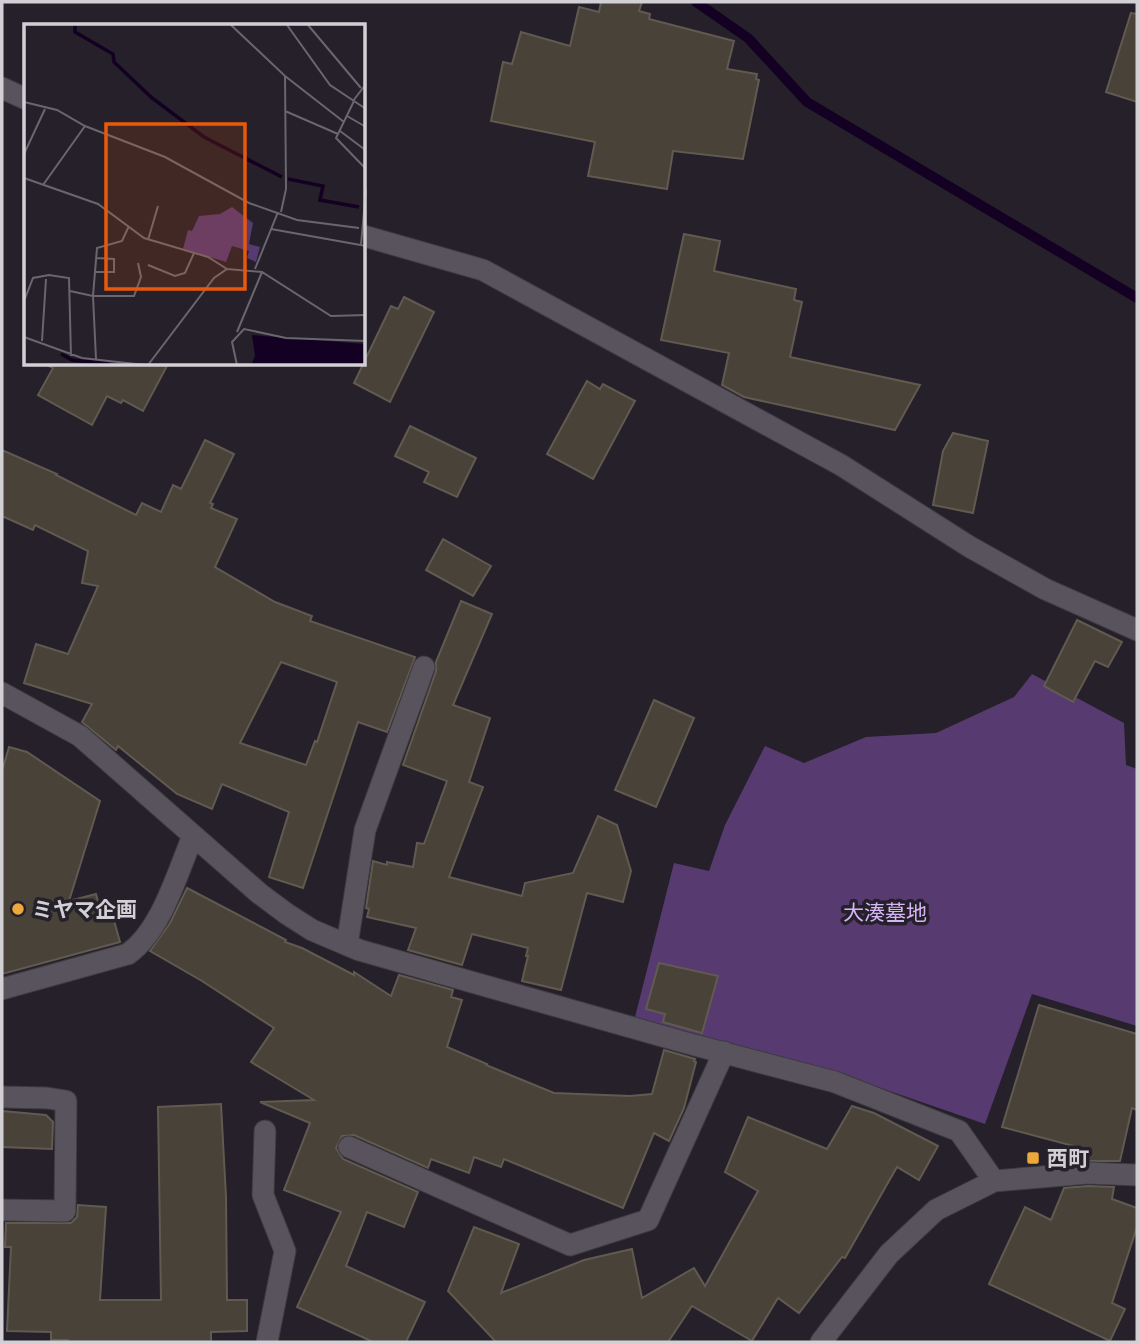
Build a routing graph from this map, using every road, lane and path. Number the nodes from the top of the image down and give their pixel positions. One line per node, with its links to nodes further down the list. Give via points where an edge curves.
1 (2, 88): 2 (street)
2 (24, 98)
3 (366, 237): 4 (street, via 483,270 841,466 1034,583)
4 (1137, 630)
5 (424, 667): 8 (street, via 365,830)
6 (2, 692): 7 (street, via 80,736)
7 (193, 835): 8 (street, via 287,914); 9 (street, via 158,917 139,946 128,954)
8 (347, 945): 10 (street)
9 (2, 989)
10 (724, 1052): 13 (street, via 648,1220 569,1245); 15 (street, via 835,1082 959,1130)
11 (2, 1097): 16 (street, via 66,1101 65,1210)
12 (265, 1130): 17 (street, via 263,1195 285,1251)
13 (349, 1147)
14 (1137, 1175): 15 (street, via 1088,1173)
15 (994, 1181): 18 (street, via 936,1210 889,1254)
16 (2, 1210)
17 (267, 1342)
18 (821, 1342)

